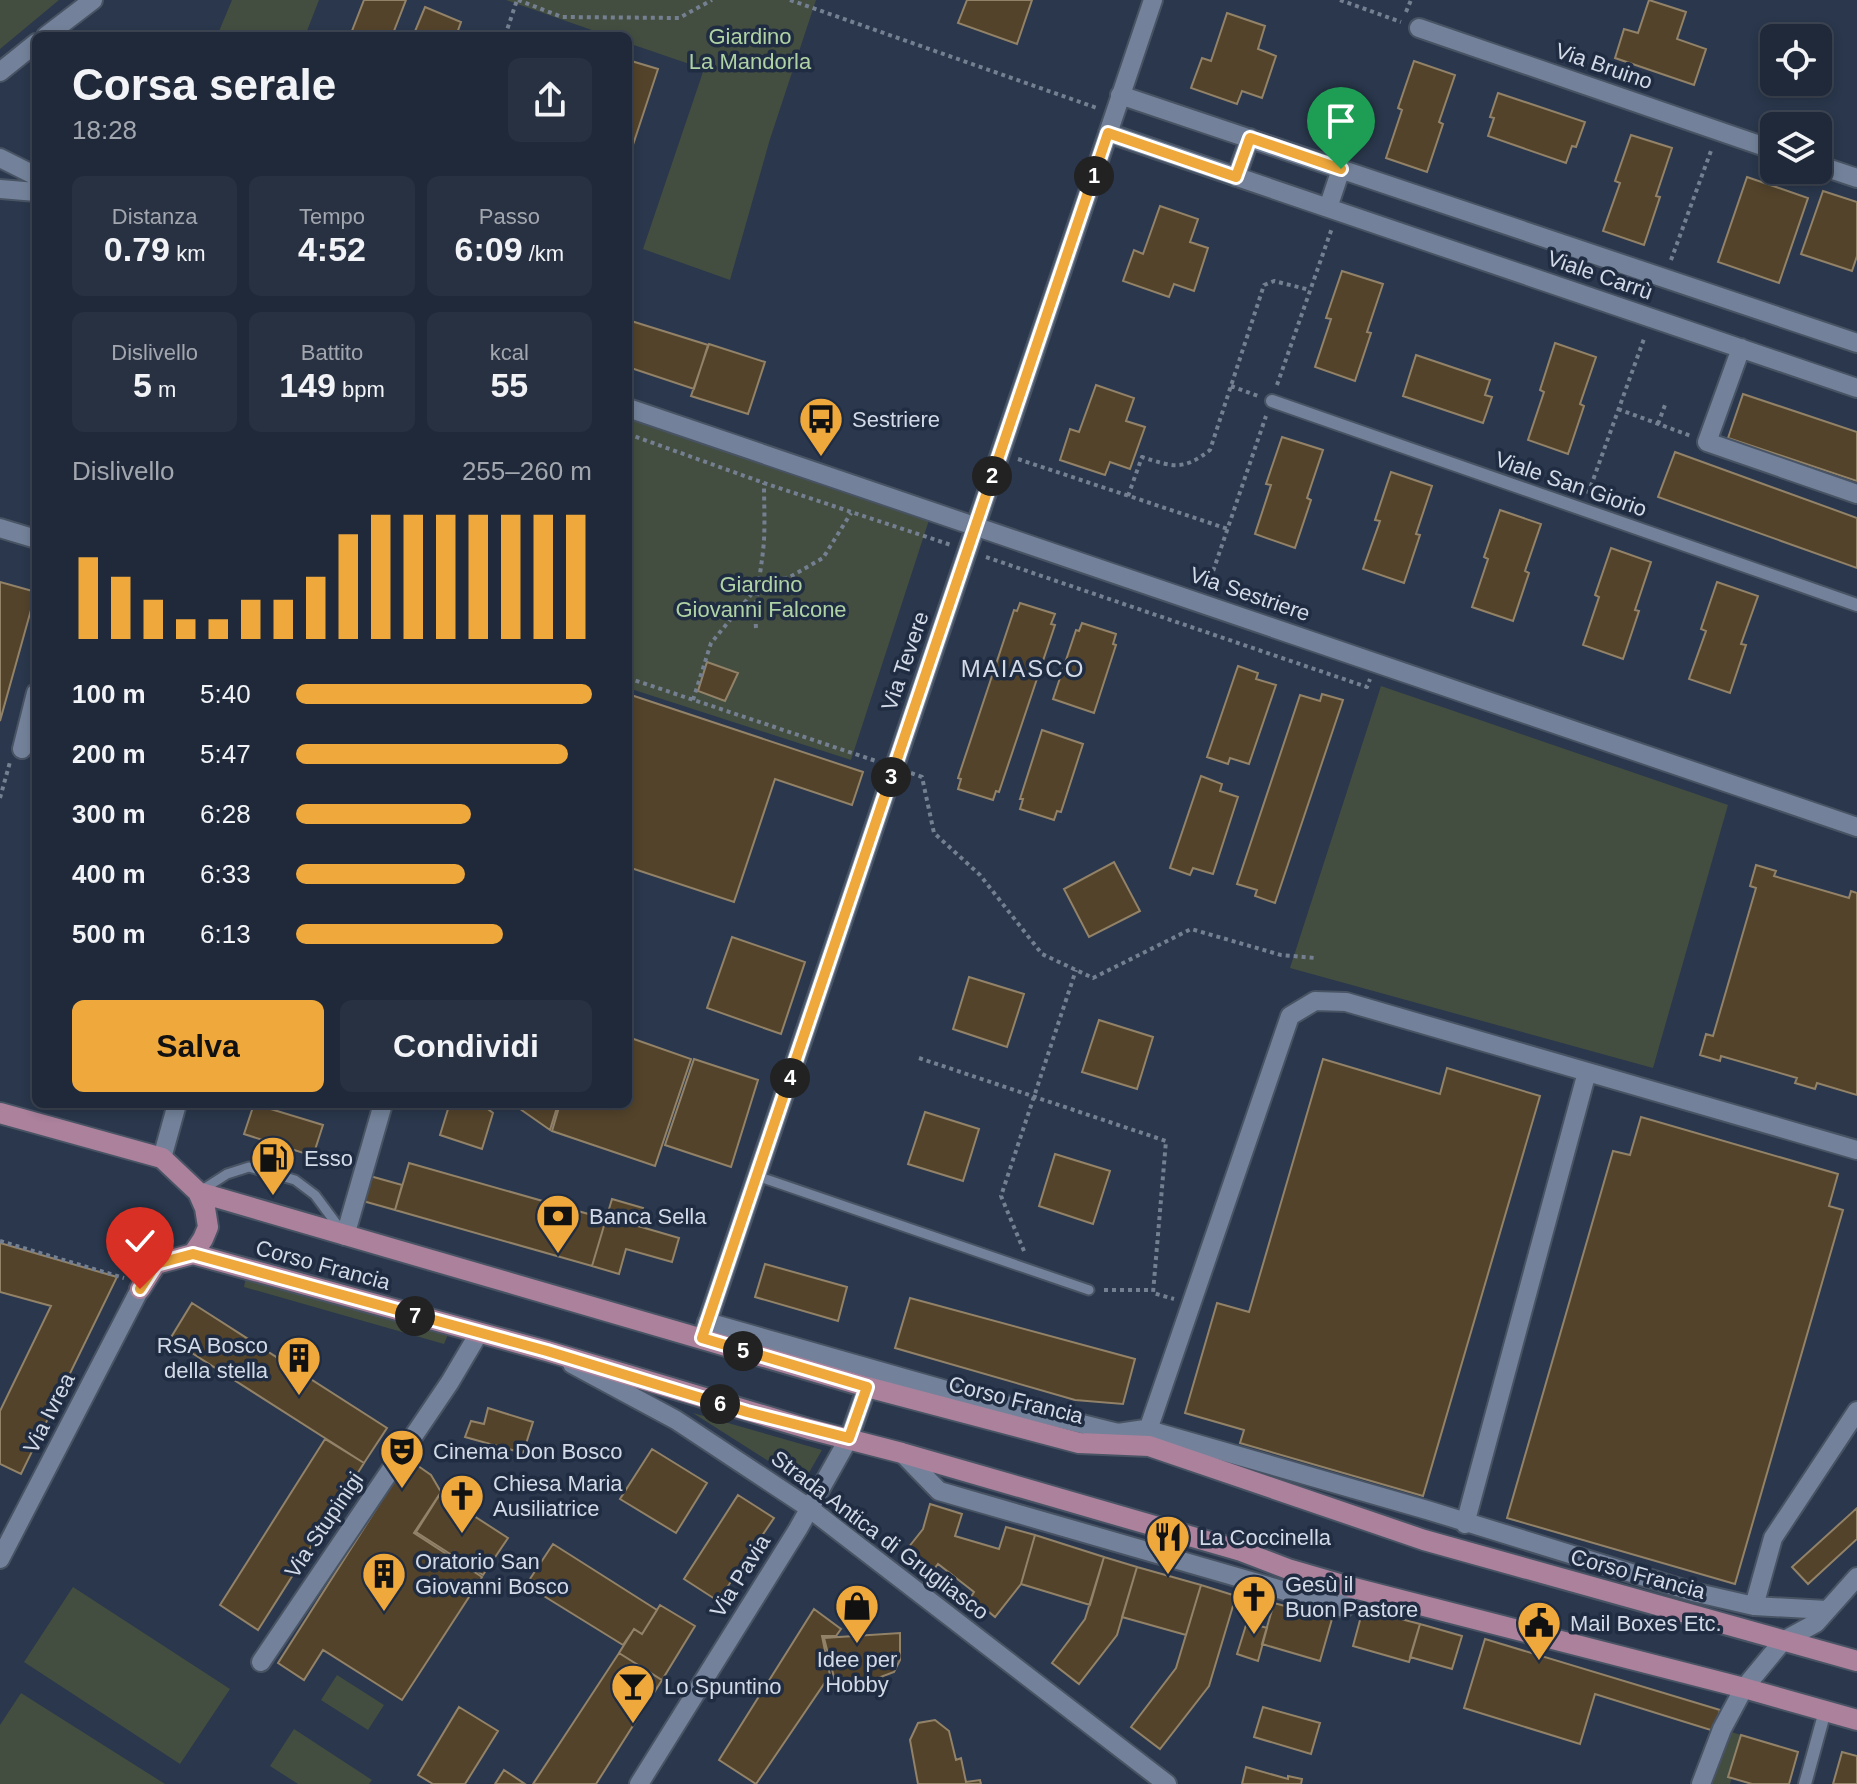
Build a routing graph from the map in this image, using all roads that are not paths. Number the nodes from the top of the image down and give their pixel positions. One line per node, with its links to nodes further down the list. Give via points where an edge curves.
1 (93, 0): 4 (street)
2 (1153, 0): 7 (street, Via Tevere)
3 (1411, 25): 10 (street, Via Bruino)
4 (51, 32)
5 (32, 46): 6 (street)
6 (0, 72)
7 (1120, 95): 8 (street, Via Tevere); 9 (street, Viale Carrù)
8 (1108, 133): 15 (street, Viale Carrù); 26 (street, Via Tevere)
9 (1250, 138): 12 (street, Viale Carrù); 15 (street)
10 (1760, 145)
11 (0, 158): 14 (street)
12 (1341, 169): 19 (street); 20 (street, Viale Carrù)
13 (1832, 170): 16 (street)
14 (32, 174)
15 (1236, 177): 19 (street, Viale Carrù)
16 (1857, 178)
17 (0, 189): 18 (street)
18 (32, 192)
19 (1328, 208): 21 (street, Viale Carrù)
20 (1857, 343)
21 (1741, 348): 22 (street, Viale Carrù); 25 (street, via 1707,442)
22 (1857, 388)
23 (1272, 401): 29 (street, Viale San Giorio)
24 (632, 409): 26 (street, Via Sestriere)
25 (1857, 494)
26 (976, 526): 32 (street, Via Sestriere); 39 (street, Via Tevere)
27 (0, 528): 28 (street)
28 (32, 538)
29 (1857, 605)
30 (32, 705): 31 (street)
31 (16, 754)
32 (1857, 827)
33 (1587, 1072): 37 (street); 52 (street, via 1346,1002 1315,1001 1290,1016); 55 (street)
34 (176, 1108): 38 (street)
35 (382, 1108): 41 (street, Corso Francia)
36 (0, 1113): 38 (main road)
37 (1857, 1150)
38 (162, 1158): 40 (main road)
39 (757, 1176): 44 (lane); 45 (street, Via Tevere)
40 (198, 1192): 41 (main road, Corso Francia); 41 (lane, via 249,1167 295,1180 315,1195); 42 (main road, via 208,1227)
41 (345, 1236): 45 (main road, Corso Francia)
42 (193, 1254): 43 (main road, via 156,1264); 46 (main road, Corso Francia)
43 (140, 1289): 56 (street, Via Ivrea)
44 (1089, 1290)
45 (705, 1330): 48 (main road, Corso Francia); 52 (street, Corso Francia, via 1118,1433)
46 (479, 1333): 47 (main road, Corso Francia); 62 (street, Via Stupinigi)
47 (547, 1351): 49 (main road, Corso Francia); 51 (street, Strada Antica di Grugliasco)
48 (867, 1387): 53 (street, Via Pavia); 60 (main road, Corso Francia, via 1079,1443 1149,1446 1424,1540)
49 (686, 1394): 51 (street); 53 (main road, Corso Francia)
50 (1857, 1411): 58 (street, via 1773,1538)
51 (676, 1420): 54 (street, Strada Antica di Grugliasco)
52 (1148, 1430): 55 (street, Corso Francia)
53 (849, 1438): 54 (street, Via Pavia); 63 (main road, Corso Francia, via 1350,1587)
54 (809, 1508): 66 (street, Via Pavia); 67 (street, Strada Antica di Grugliasco)
55 (1465, 1524): 58 (street, Corso Francia)
56 (0, 1559)
57 (1857, 1577): 59 (street)
58 (1754, 1606): 59 (street, Corso Francia)
59 (1827, 1610): 60 (street, via 1816,1623)
60 (1783, 1641): 61 (main road, Corso Francia); 63 (street)
61 (1857, 1661)
62 (261, 1662)
63 (1744, 1688): 64 (main road, Corso Francia); 68 (street)
64 (1825, 1711): 65 (main road, Corso Francia); 69 (street)
65 (1857, 1720)
66 (639, 1784)
67 (1167, 1784)
68 (1701, 1784)
69 (1805, 1784)

